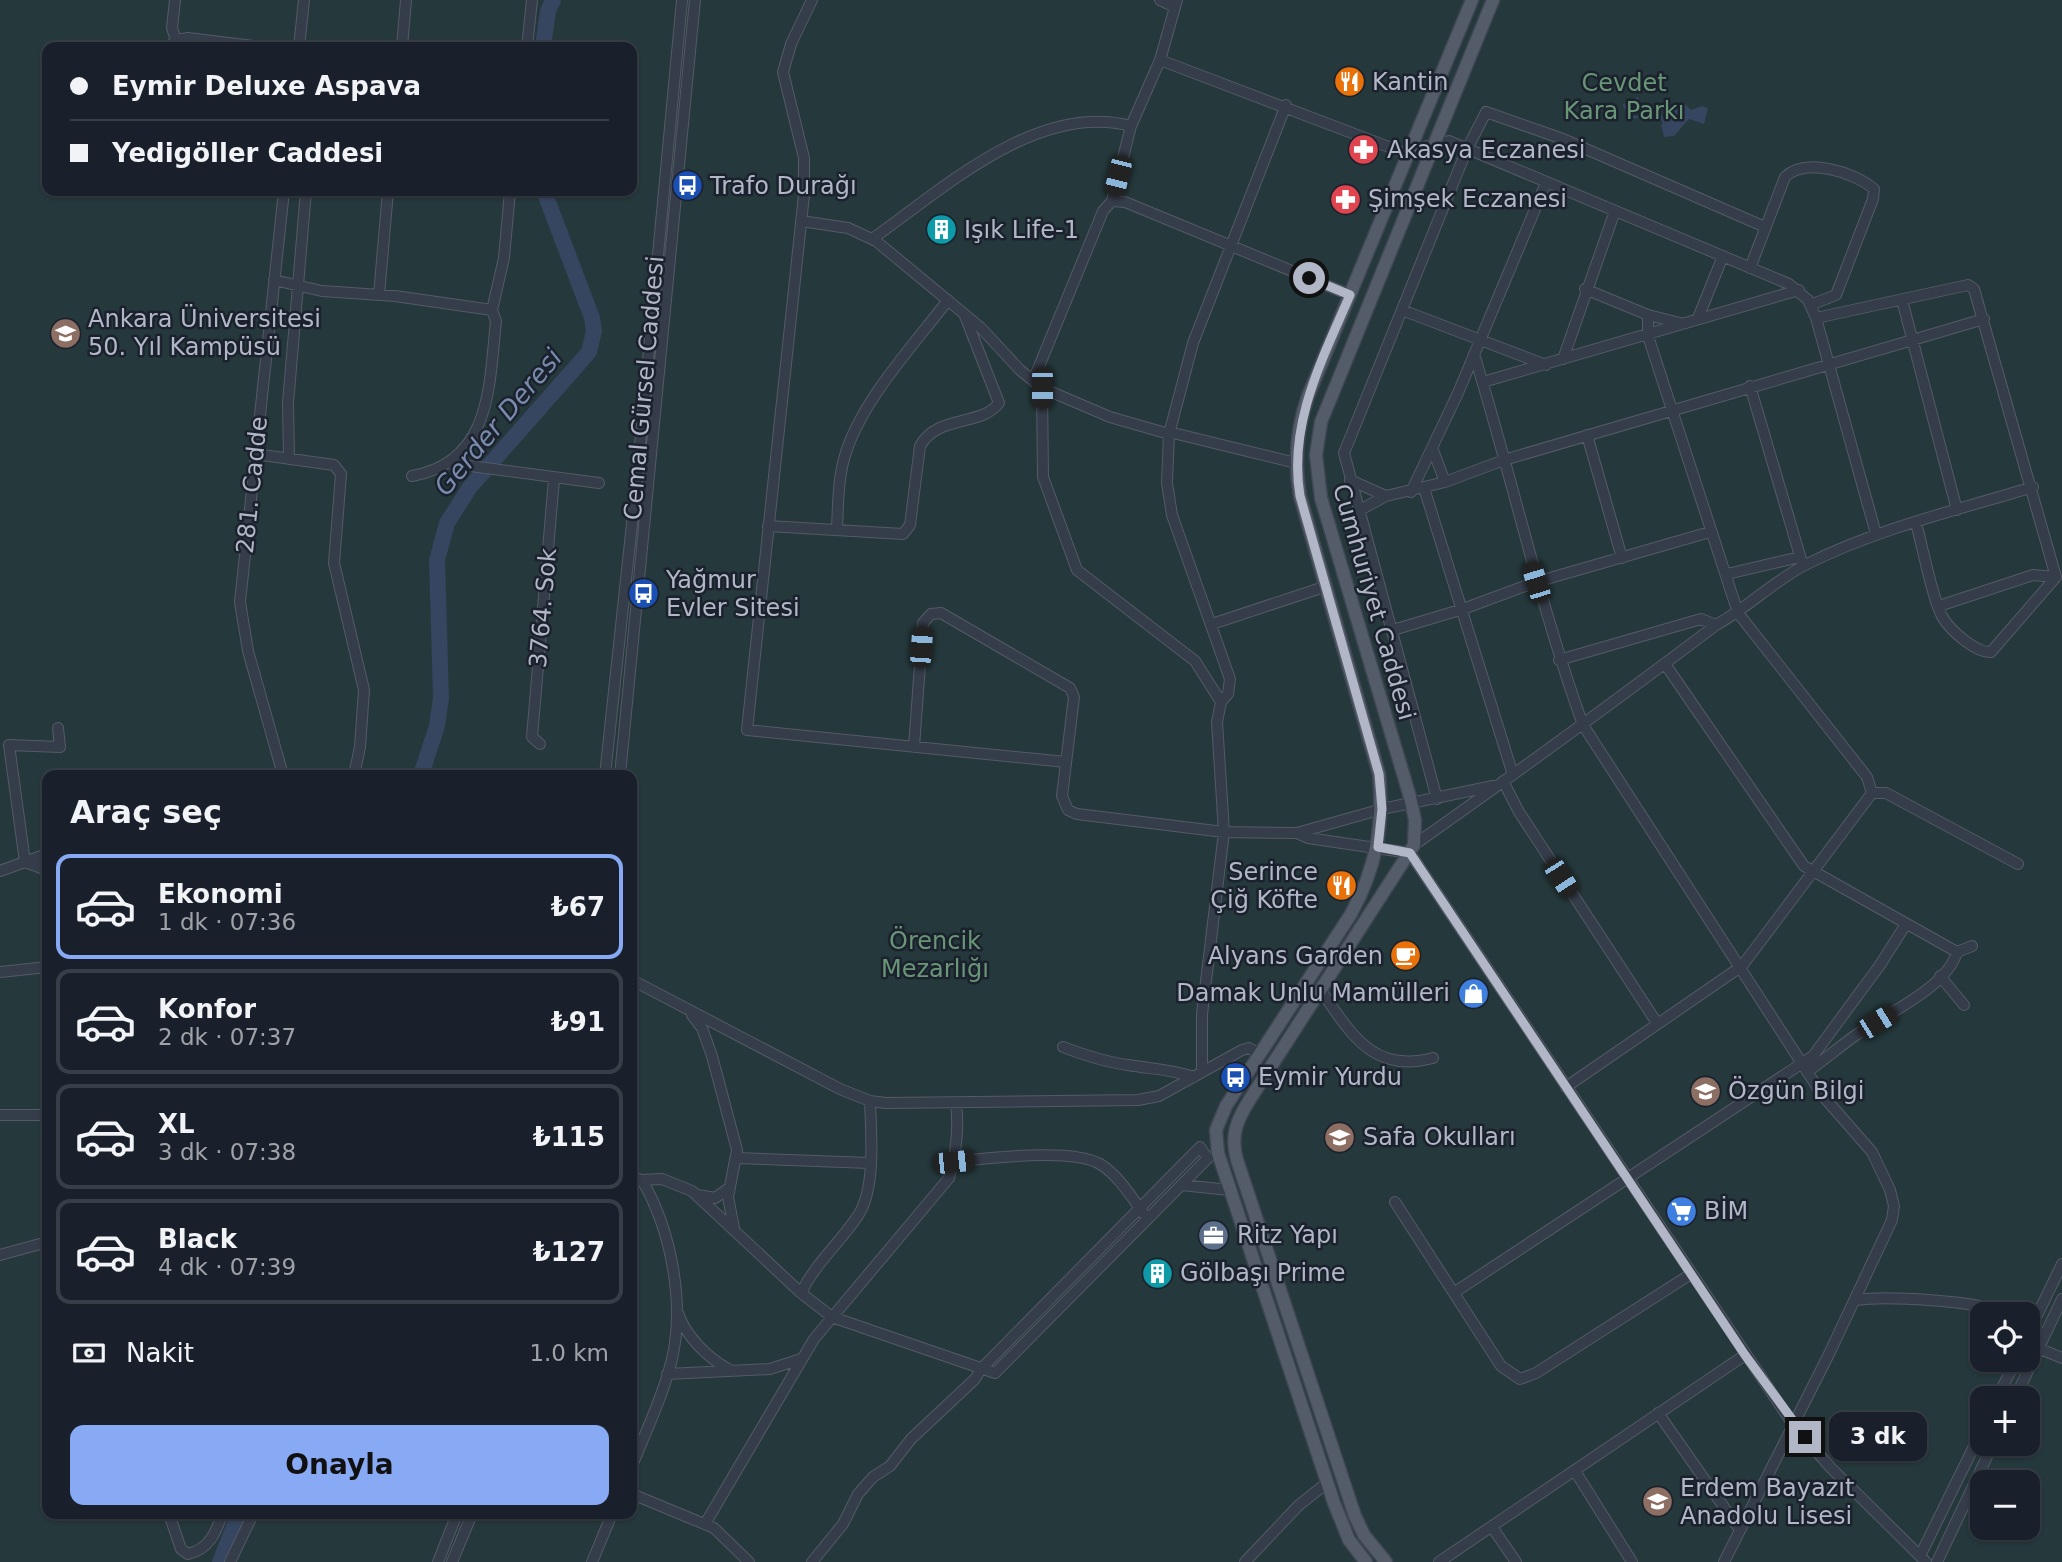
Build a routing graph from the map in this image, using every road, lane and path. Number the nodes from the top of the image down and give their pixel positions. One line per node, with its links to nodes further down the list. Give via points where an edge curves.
1 (175, 0): 12 (street)
2 (304, 0): 15 (street)
3 (406, 0): 16 (street)
4 (532, 0): 17 (street)
5 (682, 0): 112 (street, Cemal Gürsel Caddesi)
6 (695, 0): 113 (street, Cemal Gürsel Caddesi)
7 (812, 0): 31 (street, via 783,72 804,158)
8 (1160, 0): 11 (street)
9 (1472, 0): 23 (main road, Cumhuriyet Caddesi)
10 (1493, 0): 21 (main road, Cumhuriyet Caddesi)
11 (1176, 3): 18 (street)
12 (173, 42)
13 (178, 42): 14 (street, via 188,38)
14 (221, 42)
15 (300, 42)
16 (402, 42)
17 (528, 42)
18 (1160, 60): 19 (street); 20 (street)
19 (1286, 105): 23 (street, via 1401,152); 34 (street)
20 (1131, 126): 29 (street); 33 (street, via 1082,121 1030,136 995,154)
21 (1433, 145): 22 (street, via 1449,141); 23 (street); 118 (main road, Cumhuriyet Caddesi, via 1321,422 1316,455 1321,498)
22 (1467, 149): 24 (street); 32 (street, via 1486,112 1563,139); 47 (street)
23 (1410, 151): 42 (main road, Cumhuriyet Caddesi)
24 (1546, 183): 30 (street); 55 (street)
25 (283, 196): 37 (street, 281. Cadde)
26 (306, 196): 38 (street)
27 (388, 196): 41 (street)
28 (510, 196): 46 (street, via 504,258)
29 (1112, 201): 34 (street, via 1125,202); 61 (street, via 1103,211)
30 (1615, 211): 35 (street); 39 (street)
31 (801, 221): 33 (street, via 848,228); 86 (street)
32 (1766, 227): 36 (street); 45 (street, via 1791,171 1818,167 1874,189 1836,295)
33 (872, 239): 43 (street)
34 (1233, 247): 42 (street); 66 (street, via 1193,343)
35 (1723, 256): 36 (street); 50 (street)
36 (1750, 268): 40 (street)
37 (274, 280): 38 (street); 69 (street, 281. Cadde)
38 (297, 285): 41 (street); 70 (street, via 288,403)
39 (1585, 289): 49 (street); 58 (street)
40 (1799, 290): 45 (street); 50 (street)
41 (379, 295): 46 (street)
42 (1350, 295): 73 (main road, Cumhuriyet Caddesi, via 1303,412)
43 (948, 300): 48 (street); 87 (street, via 854,433 842,467)
44 (1902, 300): 51 (street); 52 (street, via 1971,285); 56 (street)
45 (1810, 305): 51 (street)
46 (492, 310): 72 (street, via 496,321 484,414 467,445)
47 (1402, 310): 55 (street); 76 (street, via 1345,449)
48 (964, 314): 61 (street); 87 (street, via 998,397 997,407 926,435 920,446 910,525 903,534)
49 (1648, 315): 53 (street); 54 (street)
50 (1698, 318): 53 (street)
51 (1816, 318): 59 (street)
52 (1984, 319): 56 (street); 79 (street)
53 (1680, 323): 54 (street)
54 (1648, 336): 58 (street); 65 (street)
55 (1478, 340): 57 (street); 60 (street)
56 (1912, 340): 59 (street); 83 (street)
57 (1474, 354): 62 (street); 68 (street)
58 (1563, 359): 60 (street)
59 (1828, 363): 63 (street); 89 (street)
60 (1546, 365): 62 (street)
61 (1033, 382): 64 (street)
62 (1483, 382): 71 (street)
63 (1750, 386): 65 (street); 91 (street)
64 (1042, 388): 66 (street, via 1110,417); 104 (street, via 1043,477 1077,570 1195,661)
65 (1675, 412): 67 (street); 88 (street)
66 (1169, 433): 73 (street); 99 (street, via 1167,483 1172,515)
67 (1587, 435): 71 (street); 90 (street)
68 (1433, 450): 77 (street); 81 (street)
69 (255, 454): 70 (street); 110 (street, 281. Cadde, via 241,619)
70 (289, 458): 111 (street, via 334,465 341,474 334,563 364,690)
71 (1504, 460): 77 (street); 94 (street)
72 (448, 463): 74 (street); 75 (street)
73 (1296, 463): 95 (main road, Cumhuriyet Caddesi, via 1300,496)
74 (412, 476)
75 (554, 479): 78 (street); 107 (street, 3764. Sok)
76 (1350, 480): 82 (street); 84 (street)
77 (1445, 482): 80 (street)
78 (599, 483)
79 (2033, 487): 83 (street); 93 (street)
80 (1424, 488): 81 (street); 97 (street)
81 (1411, 492): 82 (street)
82 (1386, 496): 84 (street)
83 (1958, 510): 85 (street)
84 (1358, 511): 101 (street)
85 (1916, 523): 89 (street); 96 (street)
86 (768, 526): 87 (street); 108 (street, via 747,730)
87 (836, 529)
88 (1710, 532): 90 (street); 92 (street)
89 (1876, 534): 91 (street)
90 (1622, 558): 94 (street)
91 (1801, 562): 92 (street); 98 (street)
92 (1727, 574): 98 (street)
93 (2056, 577): 96 (street, via 2034,575); 96 (street, via 1991,653 1974,647 1951,627)
94 (1536, 582): 97 (street); 102 (street)
95 (1327, 586): 99 (street); 119 (main road, Cumhuriyet Caddesi, via 1379,774)
96 (1939, 606)
97 (1463, 609): 101 (street); 114 (street)
98 (1738, 612): 100 (street); 116 (street, via 1867,777)
99 (1212, 624): 104 (street, via 1230,679 1228,694)
100 (1716, 625): 102 (street, via 1700,619); 103 (street)
101 (1393, 630): 117 (street)
102 (1559, 660): 105 (street)
103 (1665, 664): 105 (street); 129 (street, via 1804,866)
104 (1221, 702): 120 (street, via 1217,722)
105 (1583, 724): 114 (street); 133 (street)
106 (58, 728): 125 (street, via 60,747 9,745)
107 (536, 741)
108 (914, 747): 109 (street); 109 (street, via 923,622 931,614 941,613 1070,688 1074,697)
109 (1066, 762): 120 (street, via 1062,796 1072,812)
110 (282, 770)
111 (355, 770)
112 (606, 770)
113 (620, 770)
114 (1513, 775): 115 (street)
115 (1498, 784): 117 (street); 123 (street); 141 (street)
116 (1872, 793): 126 (street, via 1886,793); 129 (street)
117 (1437, 799): 118 (street)
118 (1412, 804): 119 (street); 123 (main road, Cumhuriyet Caddesi, via 1416,829)
119 (1382, 809): 121 (street); 122 (main road, Cumhuriyet Caddesi)
120 (1224, 832): 121 (street); 149 (street)
121 (1297, 833): 122 (street)
122 (1378, 847): 123 (street); 142 (main road, Cumhuriyet Caddesi, via 1351,915)
123 (1412, 849): 138 (main road); 151 (street)
124 (42, 856): 125 (street)
125 (25, 862): 127 (street); 128 (street)
126 (2018, 864)
127 (42, 868)
128 (0, 871)
129 (1814, 871): 130 (street); 133 (street)
130 (1906, 923): 132 (street); 147 (street)
131 (1972, 946): 132 (street)
132 (1957, 952): 136 (street)
133 (1742, 966): 141 (street); 147 (street)
134 (42, 968): 135 (street)
135 (0, 972)
136 (1940, 976): 139 (street); 147 (street)
137 (637, 983): 140 (street)
138 (1321, 991): 143 (main road); 146 (street, via 1366,1049 1390,1059)
139 (1964, 1005)
140 (690, 1012): 152 (street); 159 (street, via 702,1028 712,1056)
141 (1657, 1023): 151 (street)
142 (1271, 1038): 143 (main road); 145 (main road, Cumhuriyet Caddesi)
143 (1284, 1046): 150 (main road)
144 (1063, 1047): 149 (street, via 1095,1059)
145 (1260, 1054): 148 (main road, Cumhuriyet Caddesi); 149 (street, via 1242,1049)
146 (1433, 1058)
147 (1805, 1068): 163 (street); 179 (street, via 1872,1152 1891,1191 1892,1220)
148 (1249, 1071): 150 (main road); 157 (main road, Cumhuriyet Caddesi, via 1220,1117)
149 (1198, 1074): 153 (street, via 1160,1096 1138,1100)
150 (1263, 1079): 156 (main road, via 1238,1118)
151 (1566, 1087): 163 (street)
152 (870, 1101): 153 (street); 161 (street)
153 (956, 1103): 160 (street)
154 (0, 1115): 155 (street)
155 (42, 1115)
156 (1233, 1139): 157 (main road); 198 (main road)
157 (1216, 1140): 158 (street); 166 (main road)
158 (1204, 1153): 164 (street, via 1208,1158); 169 (street, via 1200,1147)
159 (736, 1157): 161 (street); 165 (street)
160 (954, 1162): 169 (street, via 1087,1158 1114,1176); 183 (street, via 949,1178)
161 (870, 1163): 177 (street, via 860,1212 817,1264)
162 (637, 1178): 167 (street, via 662,1179); 182 (street, via 665,1237)
163 (1628, 1180): 175 (street); 176 (street)
164 (1181, 1185): 166 (street); 170 (street)
165 (729, 1188): 167 (street, via 715,1198); 171 (street)
166 (1230, 1190): 199 (main road)
167 (692, 1191): 171 (street)
168 (1395, 1202): 176 (street)
169 (1139, 1208): 170 (street); 189 (street)
170 (1147, 1219): 189 (street, via 995,1373)
171 (735, 1228): 177 (street)
172 (42, 1243): 173 (street)
173 (0, 1255)
174 (2062, 1264): 181 (street)
175 (1691, 1273): 176 (street, via 1520,1379 1500,1366); 186 (street)
176 (1455, 1292)
177 (801, 1293): 183 (street)
178 (2062, 1299): 184 (street)
179 (1856, 1300): 180 (street); 193 (street)
180 (1970, 1305)
181 (2040, 1309)
182 (676, 1310): 190 (street, via 706,1353); 191 (street)
183 (832, 1317): 187 (street); 189 (street)
184 (2040, 1335)
185 (2040, 1348): 188 (street)
186 (1745, 1355): 192 (street); 193 (street)
187 (803, 1358): 190 (street, via 770,1369); 209 (street)
188 (2062, 1358)
189 (981, 1369): 218 (street, via 858,1494 843,1524)
190 (731, 1370): 191 (street)
191 (667, 1374): 194 (street)
192 (1657, 1413): 197 (street); 211 (street)
193 (1792, 1423): 211 (street); 212 (street)
194 (637, 1453)
195 (1970, 1456): 212 (street)
196 (1987, 1456): 226 (street)
197 (1575, 1471): 210 (street); 224 (street)
198 (1343, 1476): 199 (main road); 201 (main road)
199 (1328, 1482): 208 (main road); 219 (street, via 1299,1505)
200 (637, 1496): 209 (street)
201 (1355, 1516): 208 (main road); 221 (main road)
202 (171, 1519): 203 (street, via 181,1549 188,1554 211,1541)
203 (220, 1519)
204 (251, 1519): 213 (street)
205 (455, 1519): 214 (street)
206 (470, 1519): 215 (street)
207 (610, 1519): 216 (street)
208 (1341, 1521): 220 (main road)
209 (705, 1524): 217 (street)
210 (1492, 1527): 222 (street); 223 (street)
211 (1740, 1530): 225 (street)
212 (1923, 1559)
213 (230, 1562)
214 (438, 1562)
215 (453, 1562)
216 (592, 1562)
217 (749, 1562)
218 (812, 1562)
219 (1245, 1562)
220 (1366, 1562)
221 (1386, 1562)
222 (1439, 1562)
223 (1516, 1562)
224 (1632, 1562)
225 (1724, 1562)
226 (1937, 1562)

